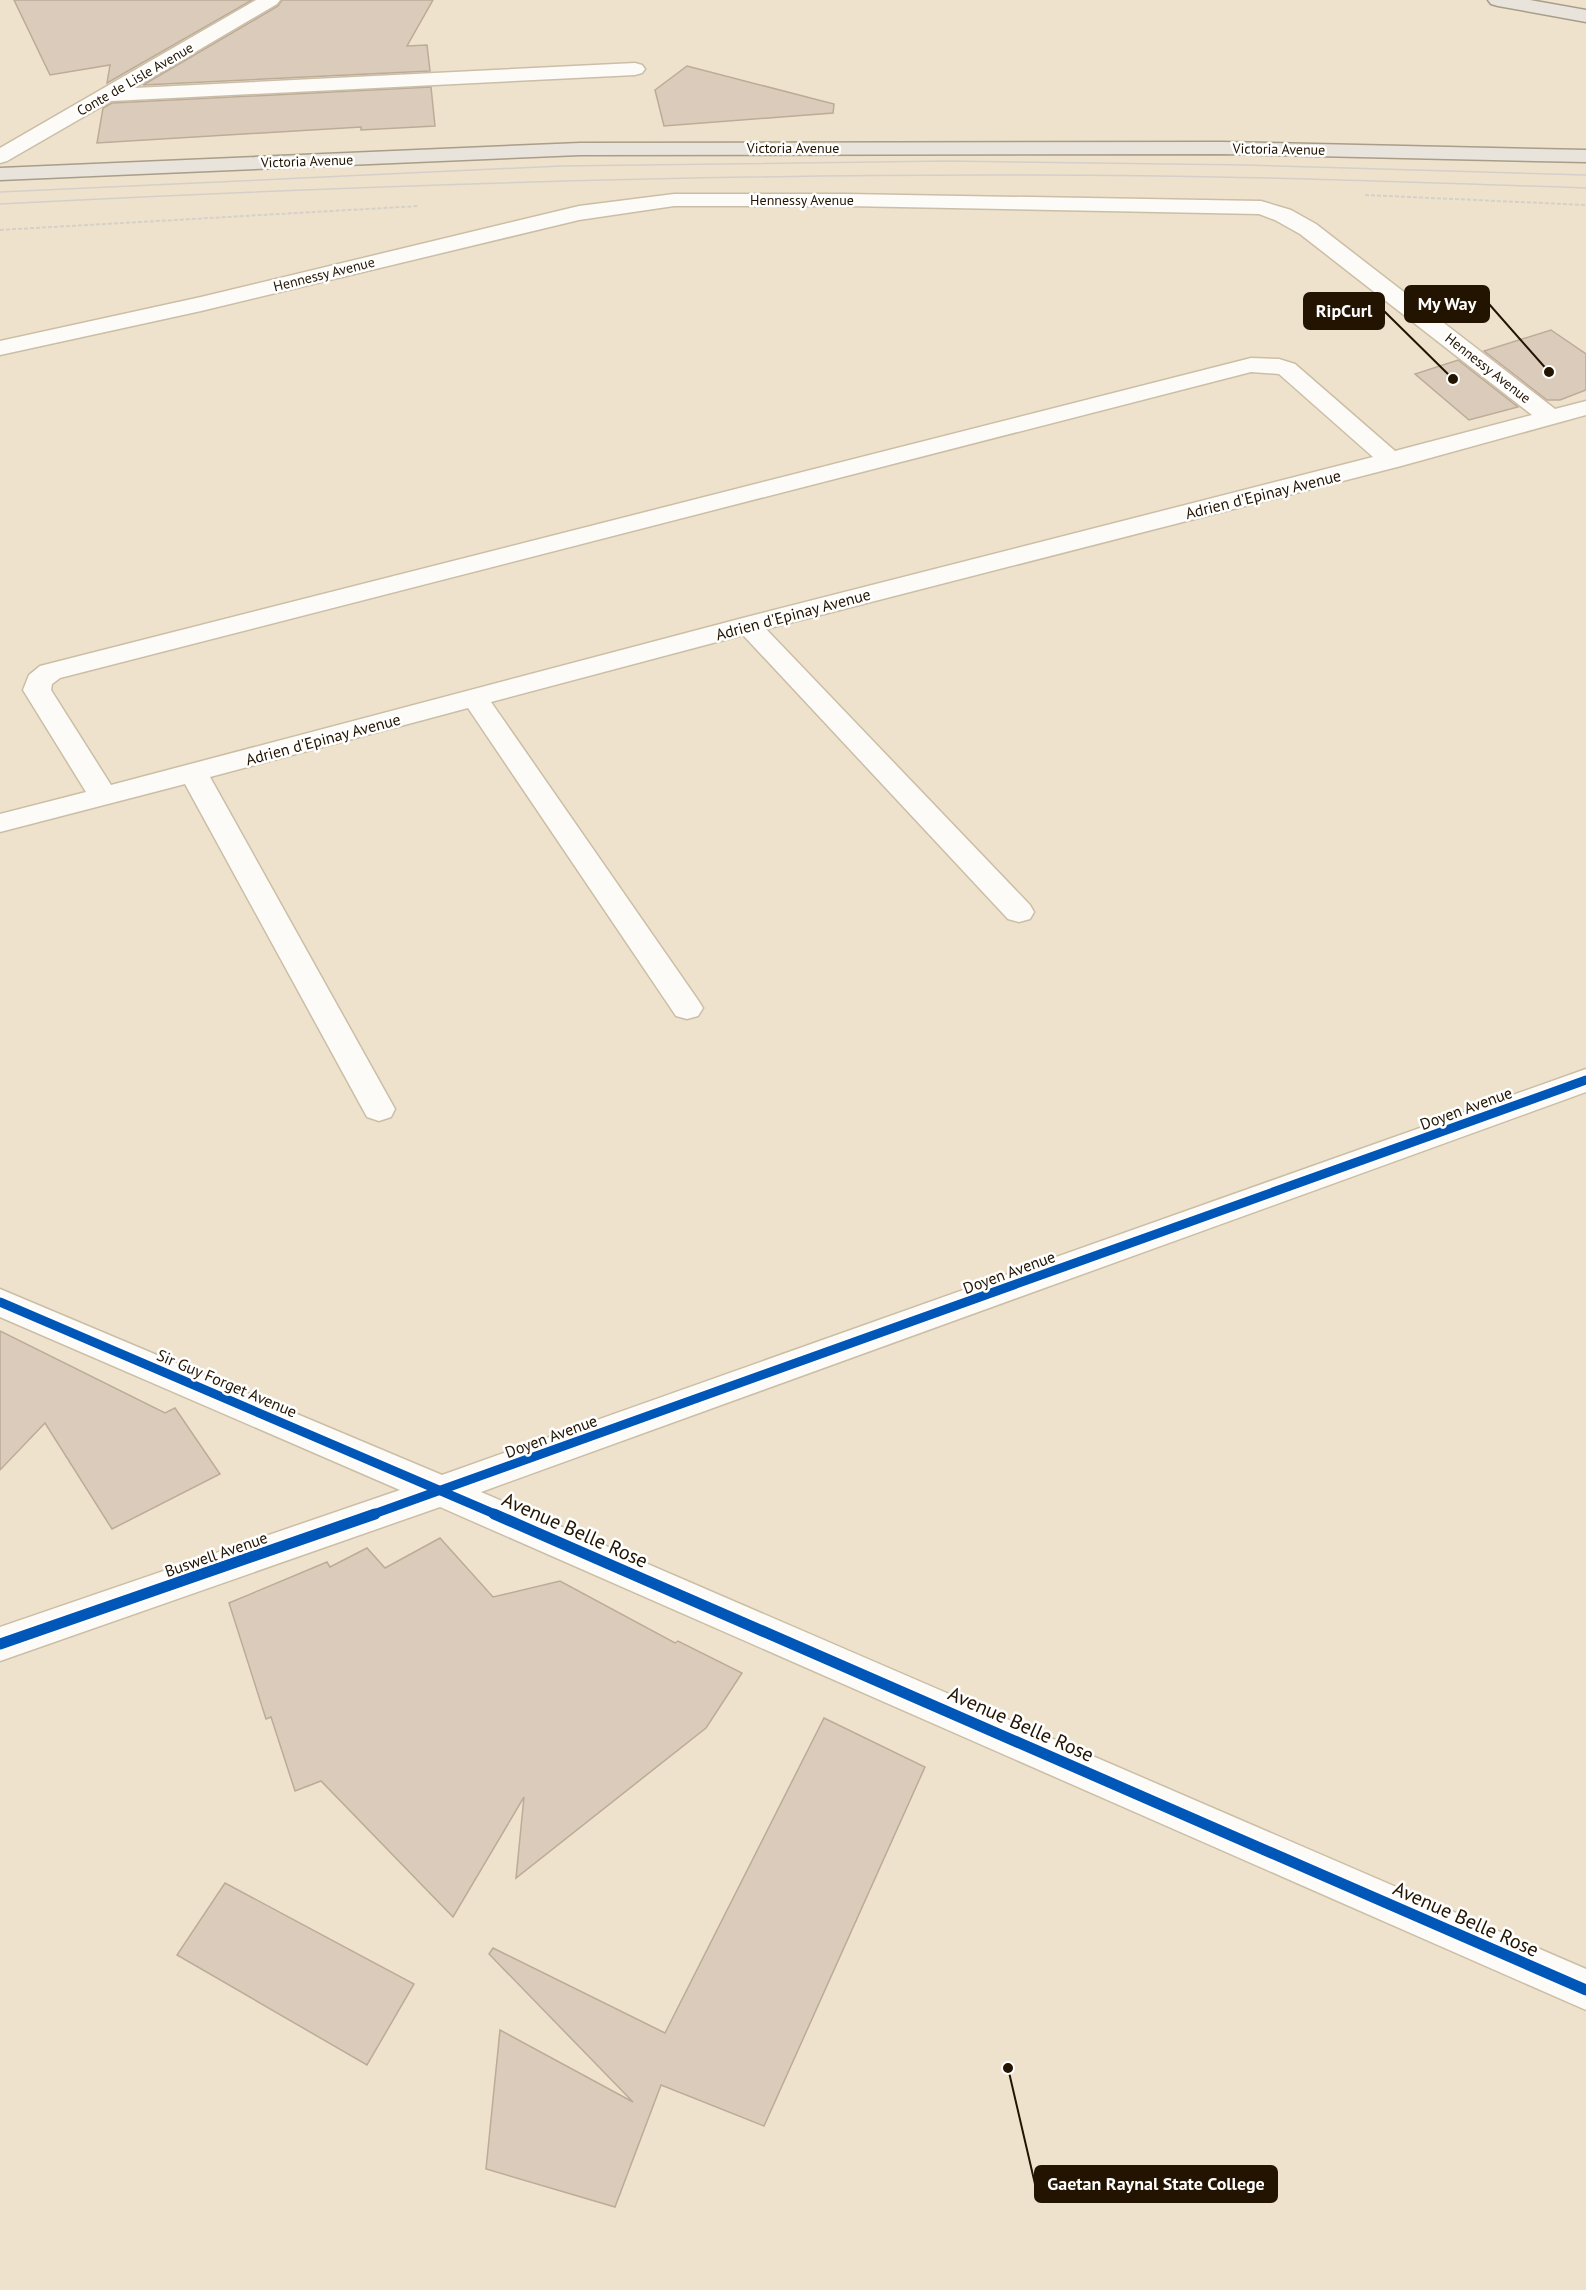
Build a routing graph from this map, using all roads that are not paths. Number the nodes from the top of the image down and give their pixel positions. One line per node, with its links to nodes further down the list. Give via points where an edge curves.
1 (270, 0): 5 (street, Conte de Lisle Avenue)
2 (1498, 0): 3 (main road)
3 (1586, 16)
4 (635, 69): 5 (street)
5 (106, 95): 7 (street, Conte de Lisle Avenue)
6 (1586, 156): 8 (main road, Victoria Avenue, via 1222,148 592,149)
7 (0, 157)
8 (0, 174)
9 (0, 348): 11 (street, Hennessy Avenue, via 631,204 674,200 846,200 1261,208 1308,229)
10 (1586, 408): 11 (street, Adrien d'Epinay Avenue)
11 (1551, 418): 12 (street, Adrien d'Epinay Avenue)
12 (1392, 460): 13 (street, Adrien d'Epinay Avenue); 16 (street, via 1287,369 1251,365 50,672 39,681 37,690)
13 (748, 625): 14 (street, Adrien d'Epinay Avenue); 18 (street)
14 (475, 699): 15 (street, Adrien d'Epinay Avenue); 19 (street)
15 (193, 773): 16 (street, Adrien d'Epinay Avenue); 21 (street)
16 (104, 797): 17 (street, Adrien d'Epinay Avenue)
17 (0, 823)
18 (1019, 912)
19 (687, 1008)
20 (1586, 1080): 23 (street, Doyen Avenue)
21 (379, 1109)
22 (0, 1302): 23 (street, Sir Guy Forget Avenue)
23 (441, 1491): 24 (street, Buswell Avenue); 25 (street, Avenue Belle Rose)
24 (0, 1644)
25 (1586, 1990)

